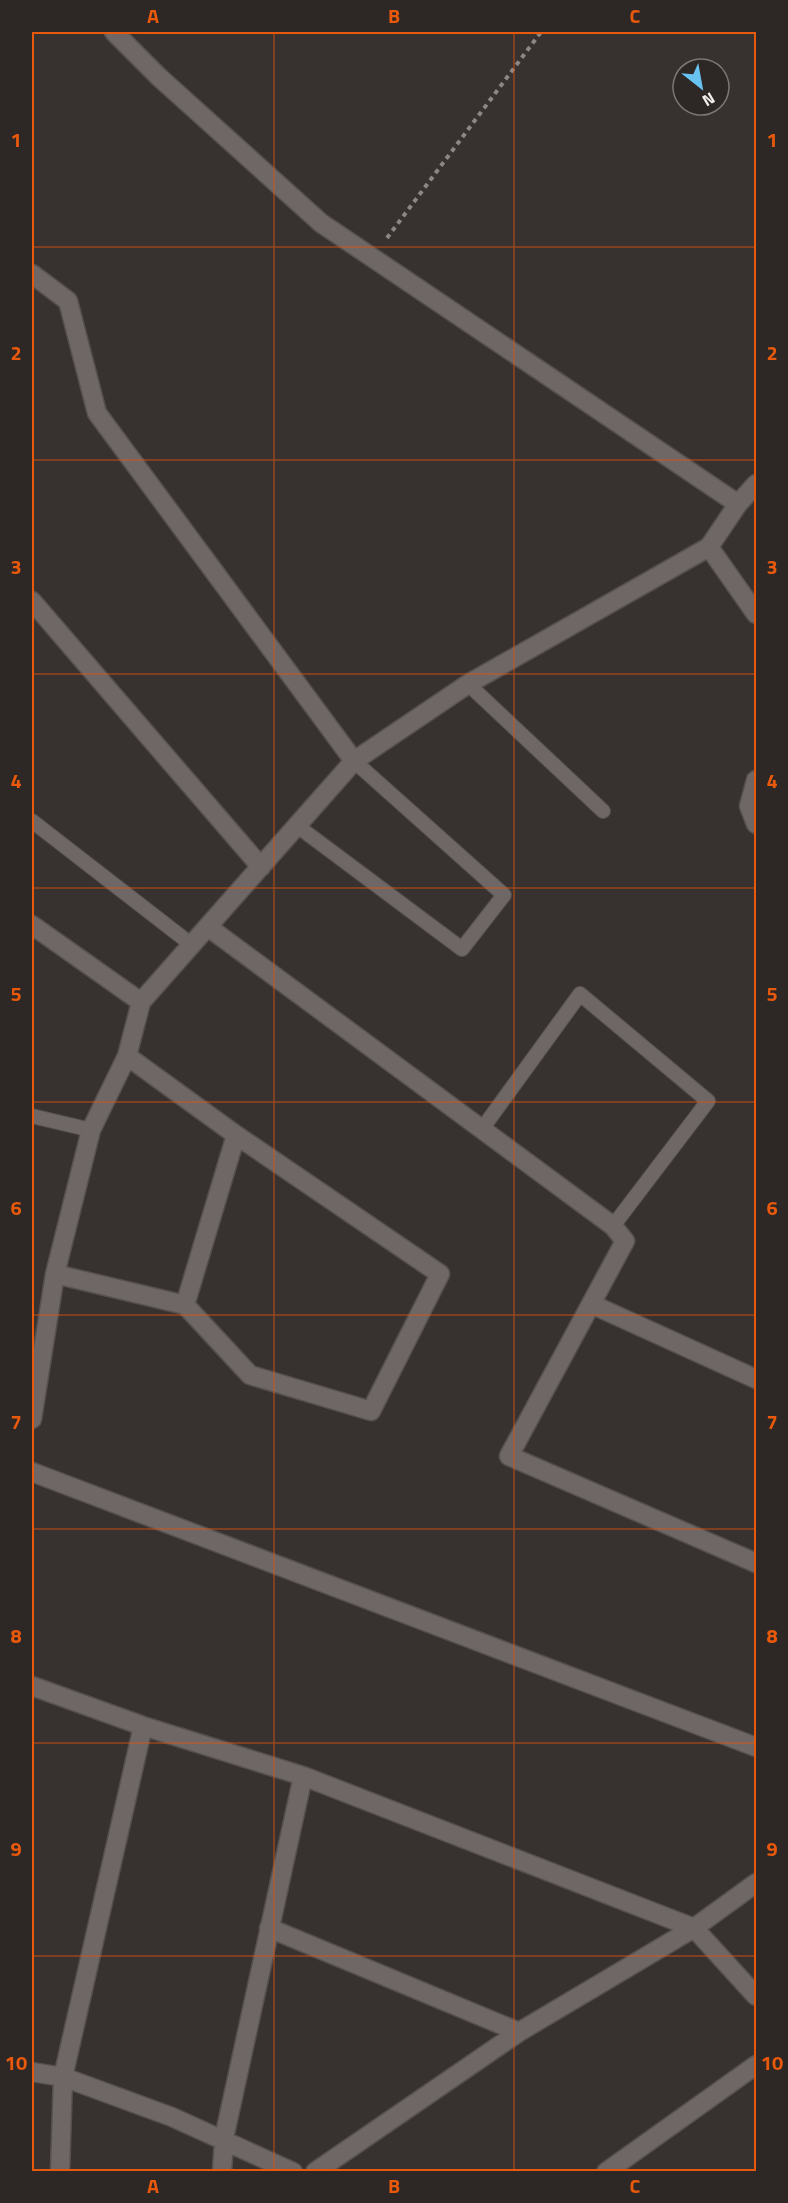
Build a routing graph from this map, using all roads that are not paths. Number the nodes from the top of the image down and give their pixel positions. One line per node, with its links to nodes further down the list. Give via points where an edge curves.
1 (114, 32): 4 (street, via 321,223)
2 (32, 274): 9 (street, via 68,301 97,412)
3 (756, 484): 4 (street)
4 (738, 504): 5 (street)
5 (709, 547): 7 (street); 8 (street)
6 (32, 601): 15 (street)
7 (756, 614)
8 (468, 684): 9 (street); 11 (lane)
9 (354, 760): 14 (street); 14 (lane, via 504,895 462,949)
10 (756, 780): 13 (street, via 749,806)
11 (603, 811)
12 (32, 821): 18 (lane)
13 (756, 824)
14 (296, 825): 15 (street)
15 (261, 867): 17 (street)
16 (32, 926): 19 (street)
17 (208, 927): 18 (street); 22 (street)
18 (192, 945): 19 (street)
19 (141, 1002): 20 (street)
20 (127, 1056): 23 (street); 24 (street)
21 (32, 1116): 23 (lane)
22 (482, 1129): 25 (street); 25 (lane, via 580,994 708,1101)
23 (91, 1130): 26 (street)
24 (236, 1135): 28 (street); 28 (street, via 441,1274 371,1411 250,1375)
25 (613, 1226): 27 (street, via 625,1241)
26 (55, 1274): 28 (street); 30 (street)
27 (591, 1304): 29 (street); 32 (street, via 509,1456)
28 (185, 1305)
29 (756, 1379)
30 (32, 1419)
31 (32, 1472): 35 (street)
32 (756, 1563)
33 (32, 1686): 34 (street)
34 (143, 1726): 36 (street); 44 (street)
35 (756, 1747)
36 (303, 1776): 38 (street); 39 (street)
37 (756, 1883): 39 (street)
38 (269, 1928): 41 (street); 45 (street)
39 (694, 1928): 40 (street); 41 (street)
40 (756, 1996)
41 (519, 2032): 49 (street)
42 (756, 2066): 50 (street)
43 (32, 2072): 44 (street)
44 (63, 2078): 45 (street); 46 (street)
45 (224, 2138): 47 (street); 48 (street)
46 (60, 2172)
47 (222, 2172)
48 (293, 2172)
49 (315, 2172)
50 (606, 2172)

